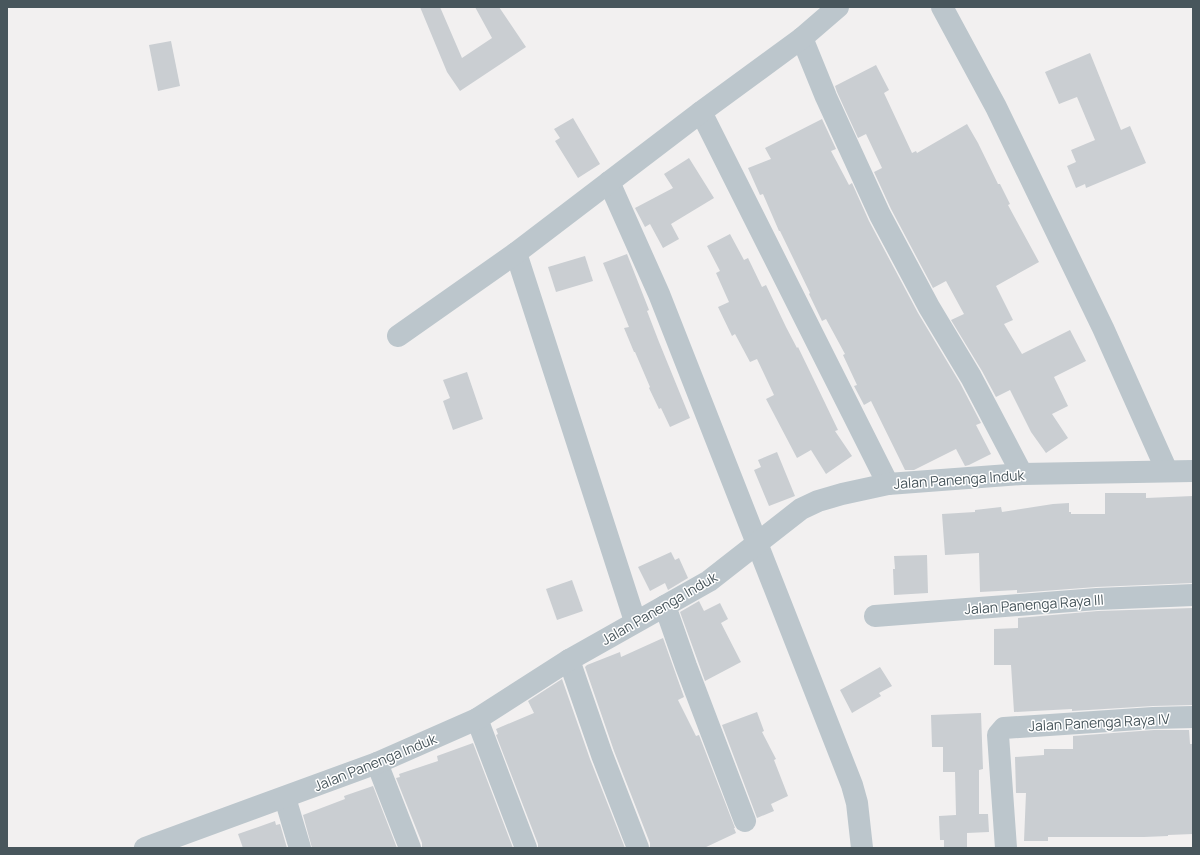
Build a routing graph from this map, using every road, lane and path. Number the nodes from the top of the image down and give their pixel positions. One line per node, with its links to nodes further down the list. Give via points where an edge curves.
1 (838, 7): 3 (street)
2 (942, 7): 8 (street, via 996,107 1103,328)
3 (802, 38): 4 (street); 10 (street, via 880,215)
4 (701, 112): 5 (street); 11 (street)
5 (609, 182): 6 (street); 12 (street, via 659,294)
6 (516, 253): 7 (street); 16 (street)
7 (398, 336)
8 (1167, 471): 9 (street, Jalan Panenga Induk); 10 (street, Jalan Panenga Induk)
9 (1193, 471)
10 (1022, 474): 11 (street, Jalan Panenga Induk)
11 (888, 484): 12 (street, Jalan Panenga Induk, via 842,494 809,505)
12 (756, 544): 14 (street, Jalan Panenga Induk, via 709,581); 29 (street, via 855,794)
13 (1193, 595): 15 (street, Jalan Panenga Raya III, via 1097,599)
14 (665, 606): 16 (street, Jalan Panenga Induk); 22 (street)
15 (876, 616)
16 (635, 621): 17 (street, Jalan Panenga Induk)
17 (569, 660): 19 (street, Jalan Panenga Induk); 28 (street)
18 (1193, 717): 30 (street, Jalan Panenga Raya IV, via 1004,728 998,735)
19 (477, 719): 20 (street, Jalan Panenga Induk); 27 (street)
20 (377, 763): 21 (street, Jalan Panenga Induk); 26 (street)
21 (285, 798): 23 (street, Jalan Panenga Induk); 25 (street)
22 (745, 820)
23 (180, 842): 24 (street, Jalan Panenga Induk)
24 (144, 848)
25 (300, 848)
26 (410, 848)
27 (526, 848)
28 (638, 848)
29 (862, 848)
30 (1006, 848)

